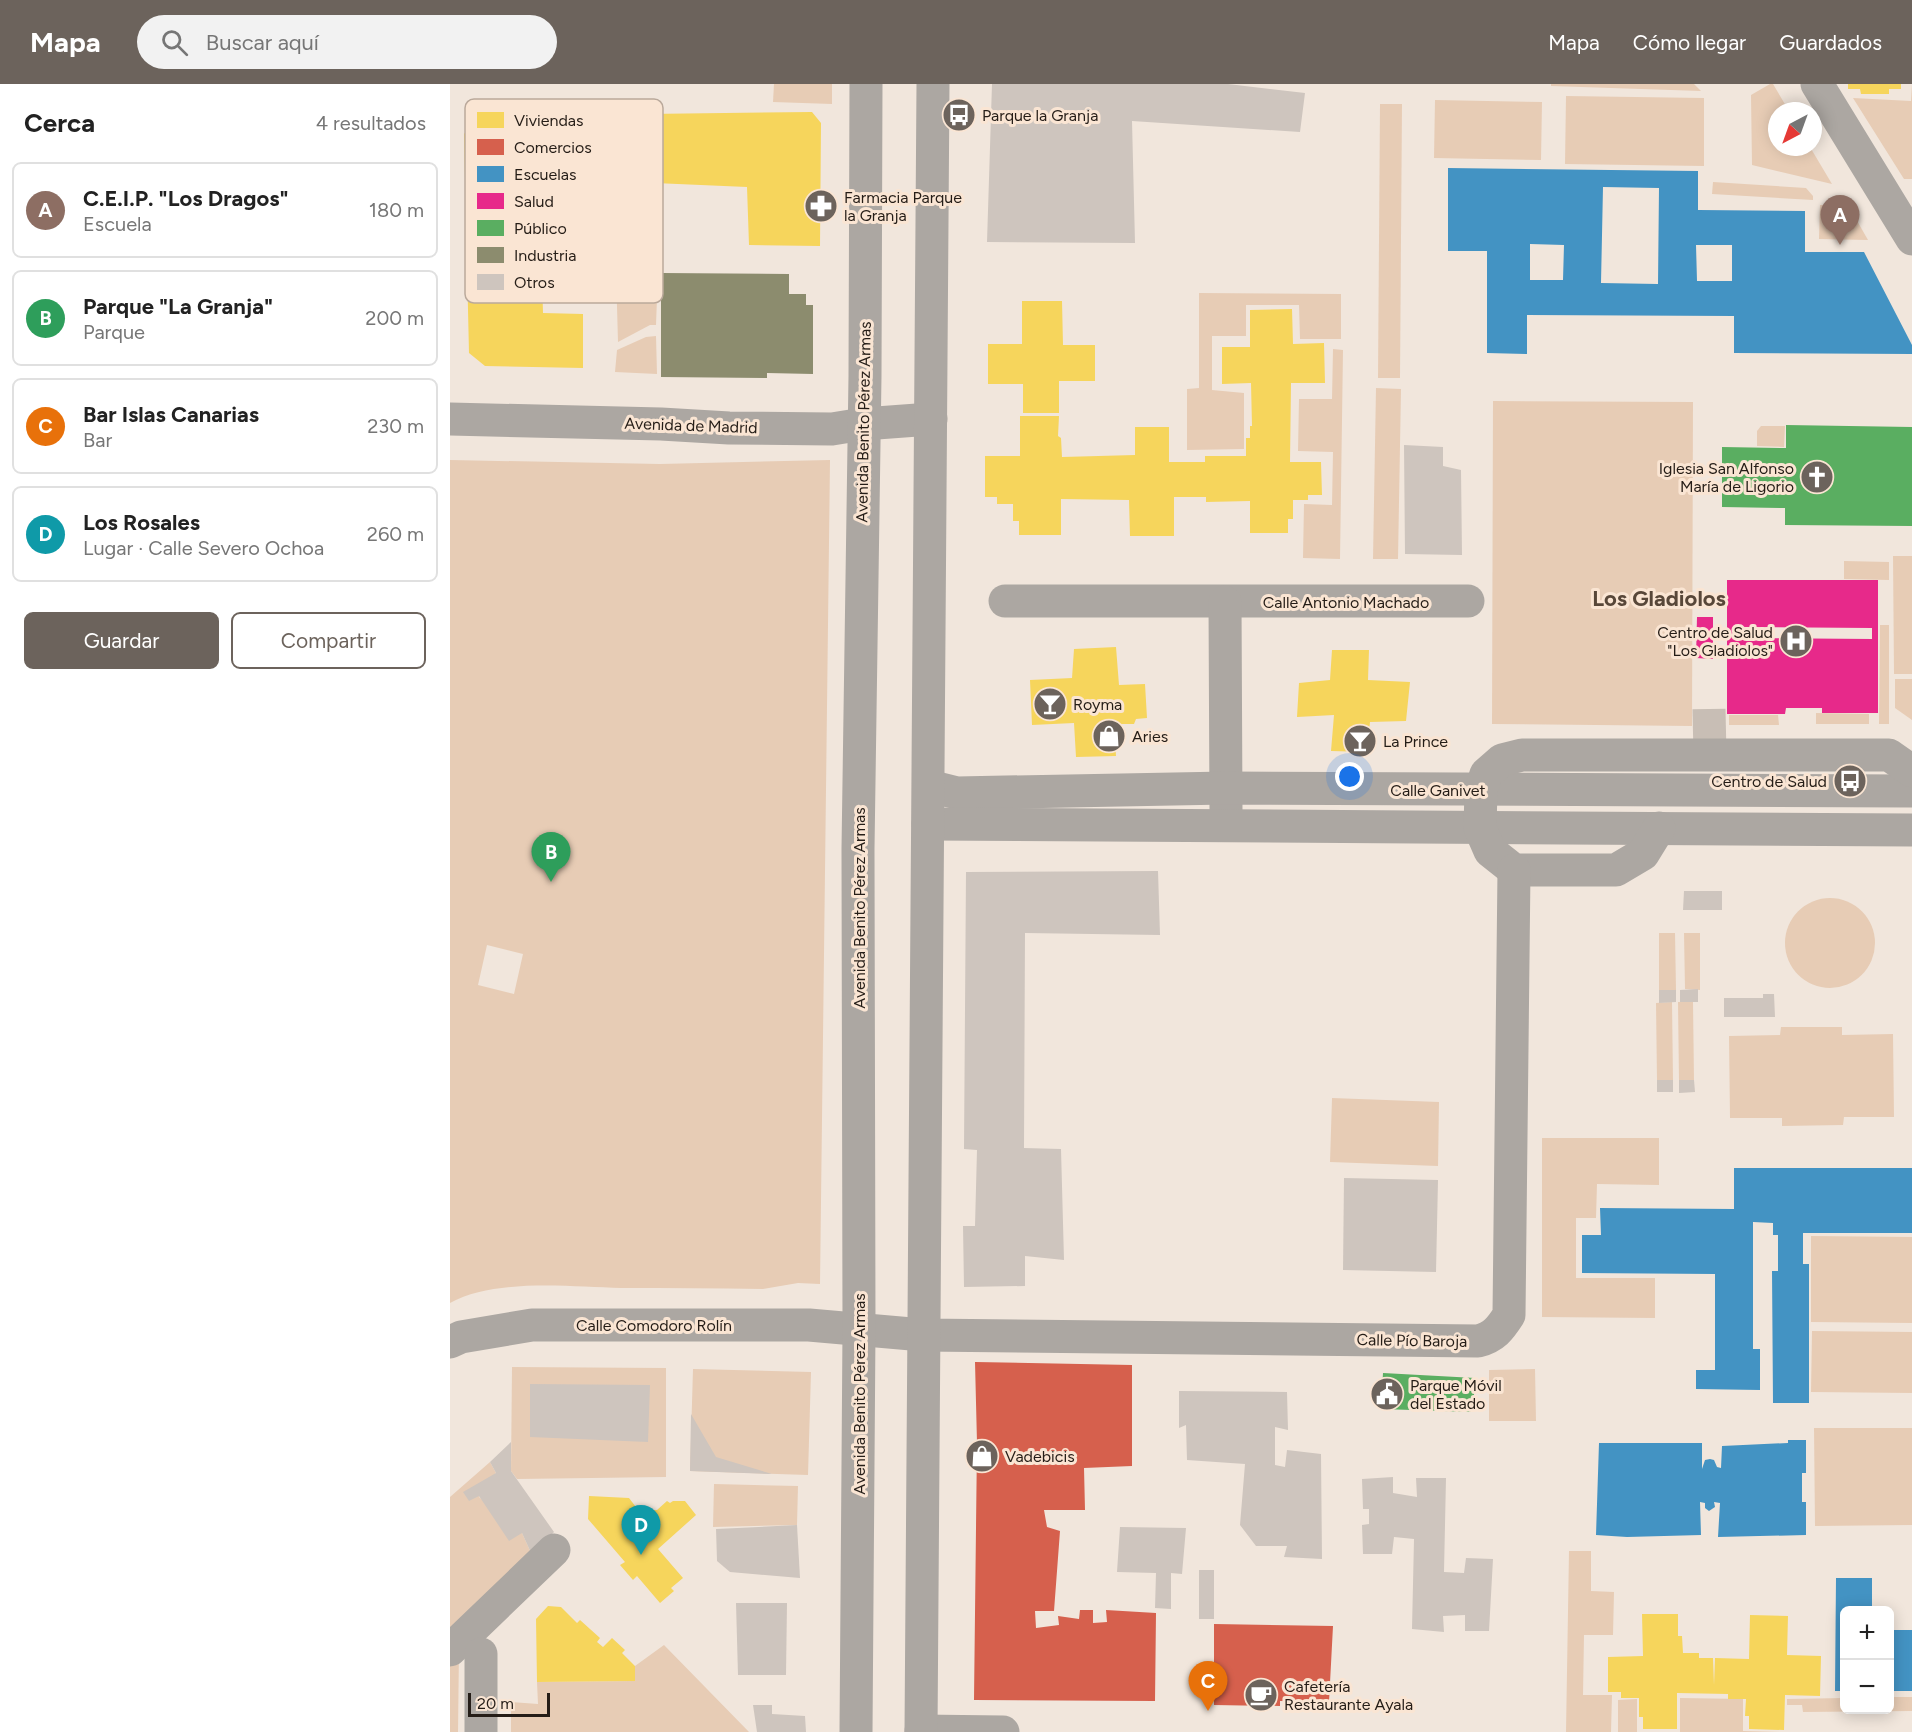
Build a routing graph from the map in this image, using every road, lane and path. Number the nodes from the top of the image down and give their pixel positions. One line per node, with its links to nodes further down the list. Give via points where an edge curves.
1 (866, 84): 7 (street, Avenida Benito Pérez Armas)
2 (933, 84): 6 (street)
3 (1817, 84): 4 (street)
4 (1912, 239)
5 (450, 419): 7 (street, Avenida de Madrid, via 796,429)
6 (932, 419): 7 (street, Avenida de Madrid); 12 (street)
7 (863, 424): 22 (street, Avenida Benito Pérez Armas, via 858,849)
8 (1005, 601): 10 (street, Calle Antonio Machado)
9 (1468, 601): 10 (street, Calle Antonio Machado)
10 (1225, 602): 13 (street)
11 (1912, 771): 14 (street, via 1889,755 1522,755 1502,760 1486,774)
12 (929, 786): 13 (street, Calle Ganivet, via 957,793); 16 (street)
13 (1226, 788): 14 (street, Calle Ganivet); 17 (street)
14 (1481, 790): 15 (street, Calle Ganivet); 18 (street)
15 (1912, 792)
16 (928, 824): 17 (street); 23 (street)
17 (1226, 825): 18 (street)
18 (1480, 828): 19 (street); 21 (street, via 1490,852)
19 (1659, 828): 20 (street); 21 (street, via 1644,854 1616,870)
20 (1912, 830)
21 (1514, 870): 23 (street, Calle Pío Baroja, via 1509,1315 1491,1338 1478,1341)
22 (859, 1329): 23 (street, Calle Pío Baroja); 24 (street, Calle Comodoro Rolín, via 809,1325 532,1325 461,1336); 28 (street, Avenida Benito Pérez Armas)
23 (923, 1335): 29 (street)
24 (450, 1342)
25 (554, 1550): 26 (street)
26 (466, 1652): 27 (street)
27 (481, 1732)
28 (856, 1732)
29 (921, 1732): 30 (street)
30 (1003, 1732)

